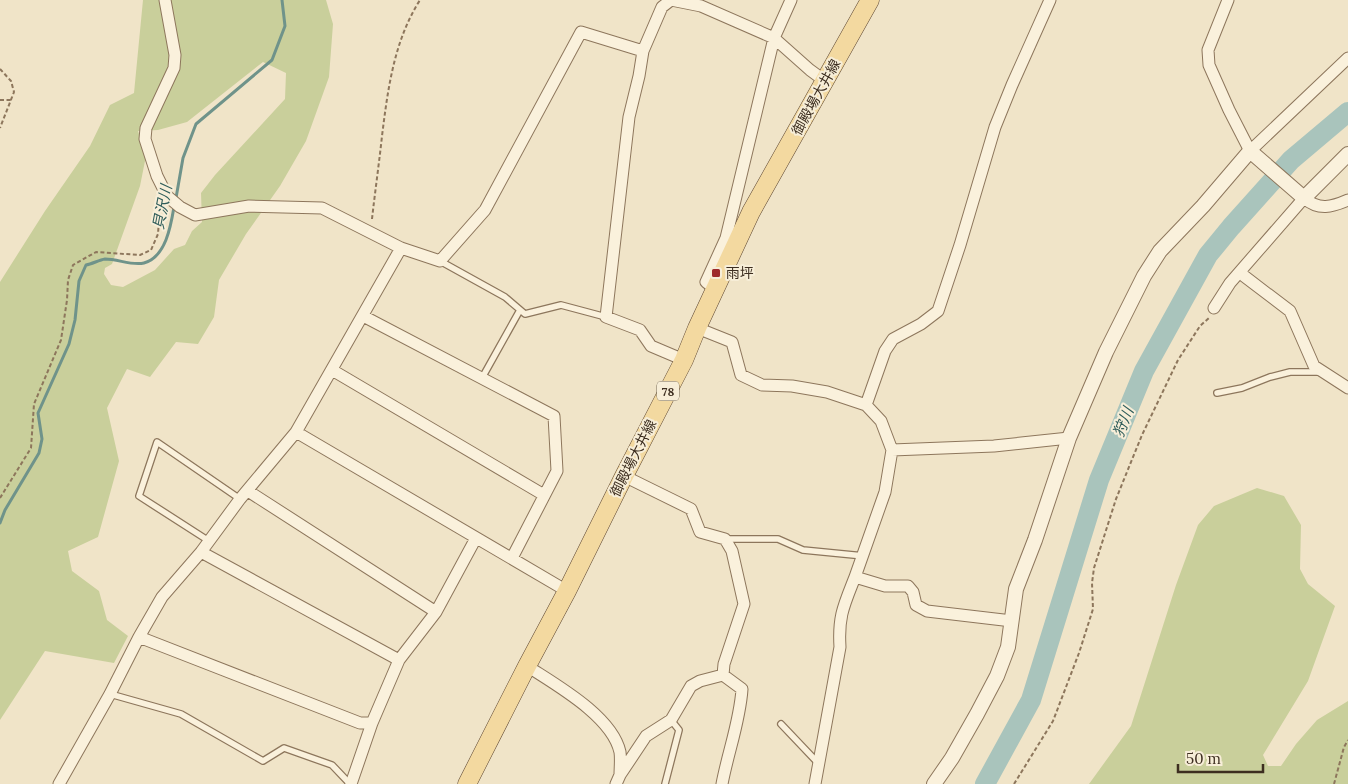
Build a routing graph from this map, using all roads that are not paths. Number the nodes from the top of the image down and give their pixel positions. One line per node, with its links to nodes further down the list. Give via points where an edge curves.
1 (165, 0): 15 (street, via 175,55 174,68 149,122 145,139 166,194 195,215 249,206 322,208)
2 (671, 0): 7 (street, via 700,6); 8 (street, via 662,7)
3 (791, 0): 7 (street)
4 (870, 0): 10 (main road, 御殿場大井線 / 78)
5 (1050, 0): 30 (street, via 996,127 938,311 893,339 885,350)
6 (1228, 0): 11 (street, via 1208,50 1209,65)
7 (774, 38): 10 (street); 18 (street, via 726,238 706,282)
8 (643, 51): 16 (street, via 581,32 485,210); 22 (street, via 629,118)
9 (1348, 58): 11 (street)
10 (825, 80): 18 (main road, 御殿場大井線 / 78, via 751,212)
11 (1250, 151): 13 (street); 32 (street, via 1204,206 1160,251 1144,276 1106,352)
12 (1348, 154): 13 (street)
13 (1304, 198): 14 (street, via 1310,204 1328,208); 17 (street)
14 (1348, 200)
15 (401, 248): 16 (street); 21 (street)
16 (440, 261): 19 (lane)
17 (1241, 271): 20 (street); 26 (street, via 1290,311 1314,366)
18 (715, 289): 23 (main road, 御殿場大井線 / 78)
19 (520, 310): 22 (lane, via 524,314 561,305); 27 (lane)
20 (1212, 313)
21 (363, 316): 25 (street); 27 (street)
22 (606, 317): 24 (street, via 640,330 651,346)
23 (697, 328): 24 (main road, 御殿場大井線 / 78); 30 (street, via 732,342 741,375 762,385 827,392)
24 (684, 360): 34 (main road, 御殿場大井線 / 78)
25 (332, 370): 31 (street); 35 (street)
26 (1324, 373): 28 (street); 29 (lane, via 1290,372)
27 (482, 378): 35 (street, via 554,416 556,471)
28 (1348, 388)
29 (1217, 393)
30 (866, 405): 33 (street, via 881,421)
31 (296, 432): 36 (street); 37 (street)
32 (1069, 438): 33 (street, via 994,446); 46 (street, via 1036,540 1016,589)
33 (892, 450): 41 (street, via 885,492)
34 (624, 476): 38 (street, via 691,509 700,532); 44 (main road, 御殿場大井線 / 78)
35 (544, 494): 42 (street)
36 (244, 495): 39 (street); 39 (lane, via 157,442 139,496); 45 (street)
37 (476, 538): 42 (street); 45 (street)
38 (725, 539): 41 (lane, via 778,539 803,550); 50 (street, via 732,551 744,604)
39 (210, 541): 40 (street)
40 (201, 552): 47 (street, via 162,597); 48 (street)
41 (864, 556): 43 (street)
42 (512, 558): 44 (street)
43 (855, 577): 46 (street, via 885,586 908,586 916,605 927,611); 55 (street, via 841,613 840,647)
44 (567, 591): 49 (main road, 御殿場大井線 / 78)
45 (436, 612): 48 (street)
46 (1012, 621): 63 (street, via 1008,647 997,676)
47 (139, 637): 51 (street); 53 (street, via 360,723)
48 (400, 660): 53 (street)
49 (527, 666): 56 (main road, 御殿場大井線 / 78); 57 (street, via 588,709 610,729 620,752)
50 (723, 675): 52 (street, via 691,686); 61 (street, via 742,689 741,709)
51 (110, 694): 58 (street); 59 (lane, via 181,714 263,761 284,748 332,765)
52 (671, 720): 57 (street, via 646,736); 60 (lane, via 679,730)
53 (372, 723): 59 (street)
54 (781, 724): 55 (lane)
55 (820, 765): 62 (street)
56 (471, 780)
57 (618, 780)
58 (58, 784)
59 (350, 784)
60 (665, 784)
61 (722, 784)
62 (816, 784)
63 (934, 784)

